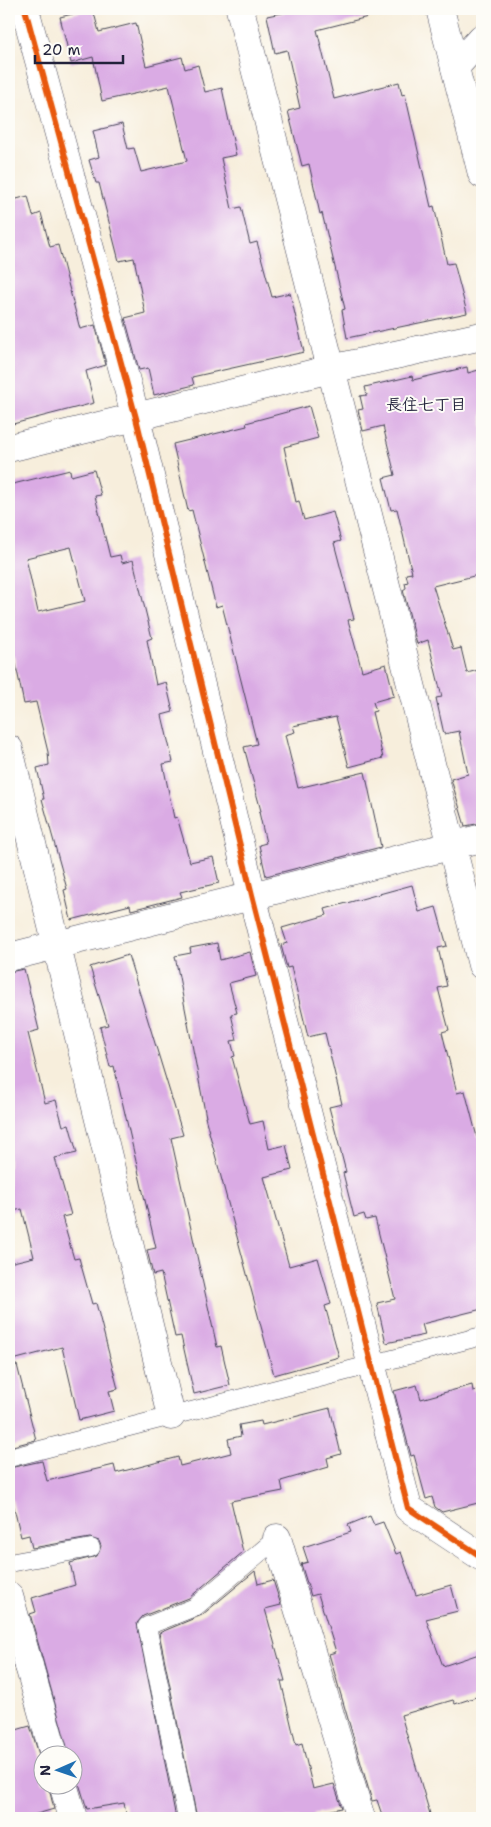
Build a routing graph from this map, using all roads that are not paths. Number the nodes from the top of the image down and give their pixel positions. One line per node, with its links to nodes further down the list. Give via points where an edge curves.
1 (240, 9): 8 (street)
2 (440, 9): 5 (street)
3 (22, 12): 9 (street)
4 (482, 38): 5 (street)
5 (455, 67): 6 (street)
6 (482, 174)
7 (482, 336): 8 (street)
8 (331, 369): 9 (street); 13 (street)
9 (136, 418): 10 (street); 14 (street)
10 (9, 448)
11 (9, 749): 15 (street)
12 (482, 838): 13 (street)
13 (452, 845): 14 (street); 17 (street)
14 (252, 895): 15 (street); 19 (street)
15 (58, 944): 16 (street); 20 (street)
16 (9, 957)
17 (482, 964)
18 (482, 1336): 19 (lane)
19 (370, 1365): 20 (lane); 24 (street, via 408,1508)
20 (171, 1416): 21 (lane)
21 (9, 1458)
22 (277, 1538): 31 (lane, via 195,1608 146,1626); 32 (street)
23 (92, 1548): 25 (lane)
24 (482, 1556)
25 (9, 1563)
26 (9, 1596): 27 (street)
27 (13, 1628): 28 (street, via 29,1666)
28 (51, 1744)
29 (66, 1794): 30 (street)
30 (72, 1818)
31 (187, 1818)
32 (361, 1818)

